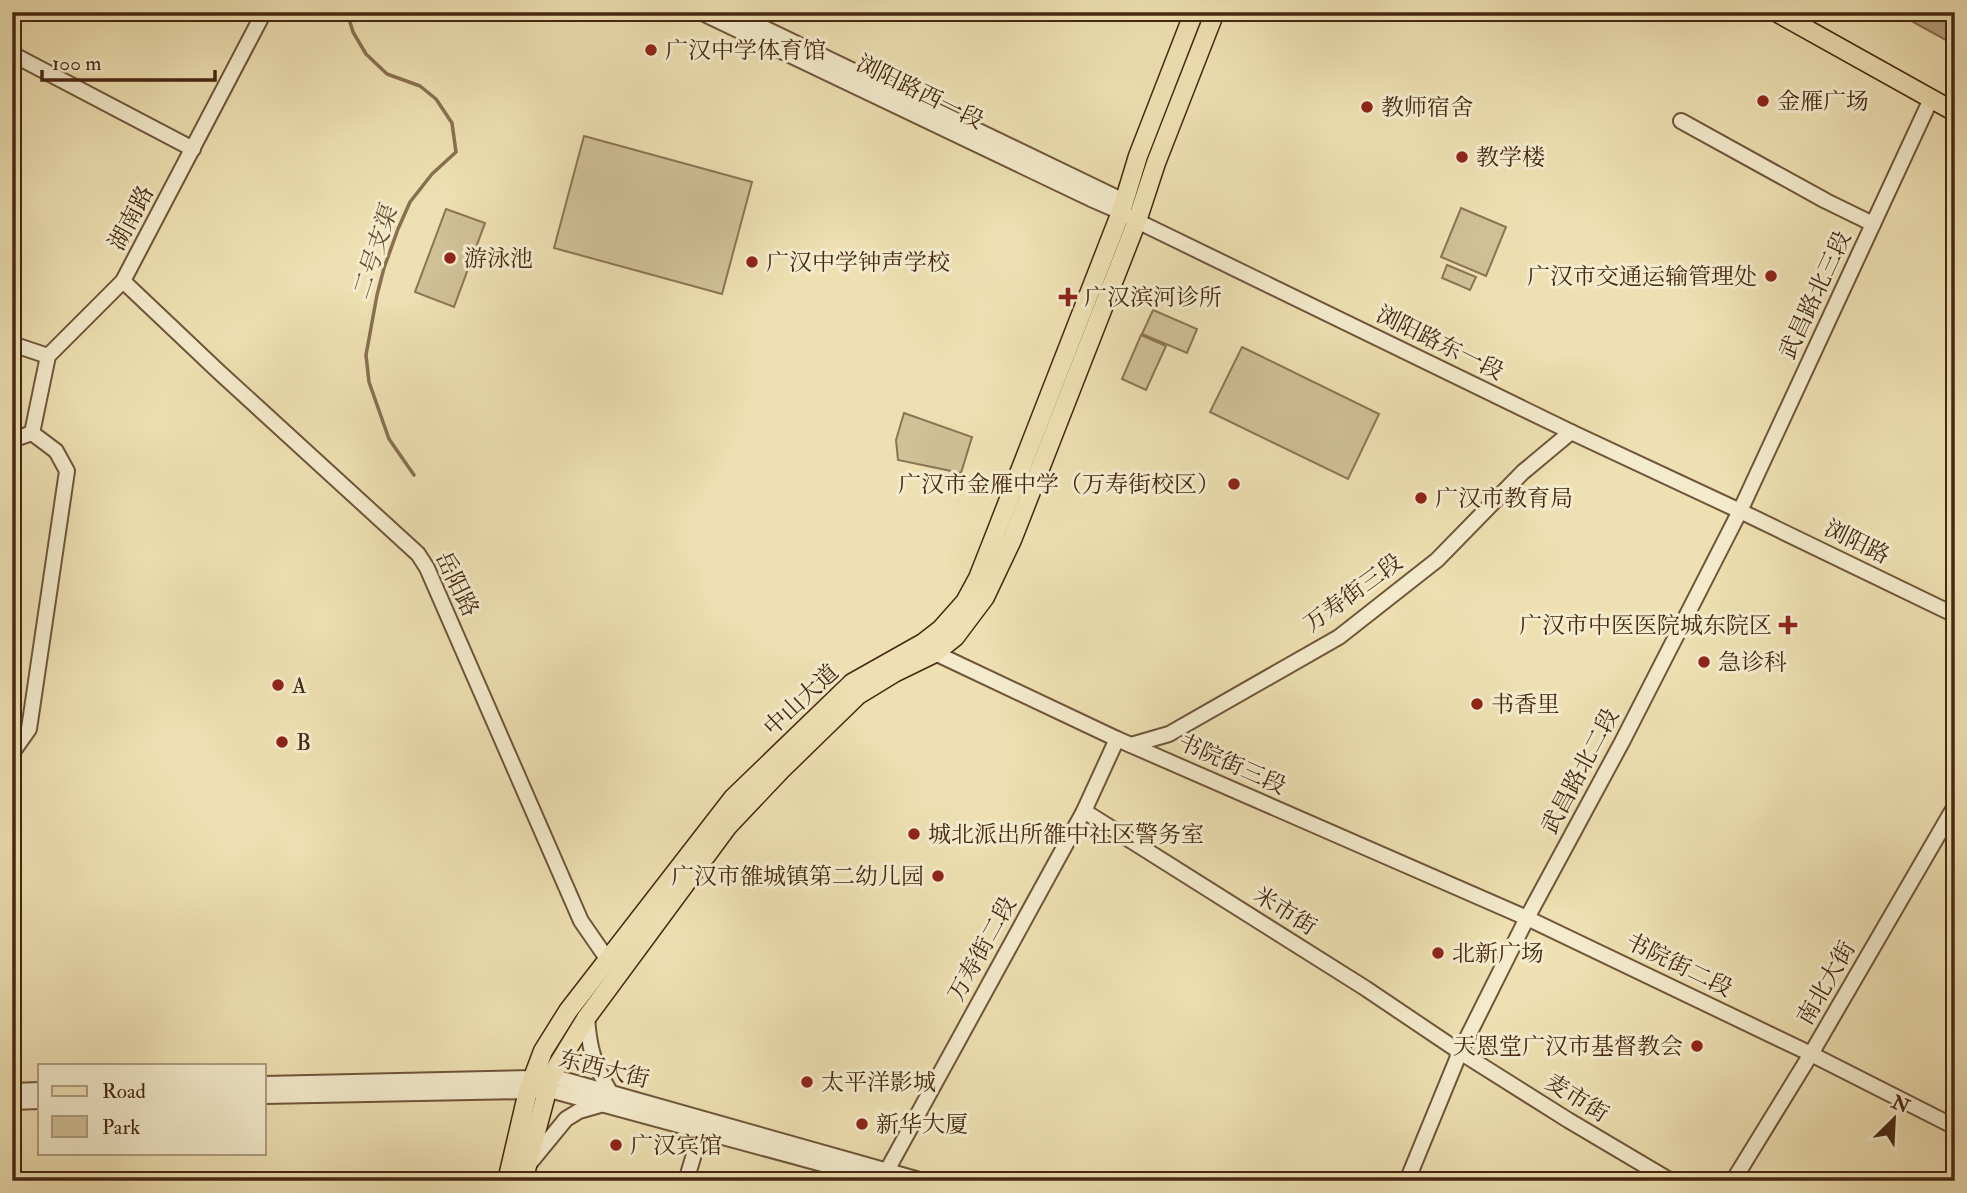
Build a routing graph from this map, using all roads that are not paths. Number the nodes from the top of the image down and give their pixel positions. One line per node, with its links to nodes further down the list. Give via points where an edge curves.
1 (264, 12): 11 (street, 湖南路)
2 (700, 12): 12 (street, 浏阳路西一段, via 1079,193)
3 (730, 12): 12 (street)
4 (1194, 12): 12 (main road, via 1138,156)
5 (1215, 12): 12 (main road, via 1156,163)
6 (1776, 12): 8 (main road)
7 (12, 54): 11 (street)
8 (1931, 99): 9 (main road); 13 (street, 武昌路北三段)
9 (1955, 112)
10 (1681, 121): 13 (street)
11 (192, 149): 14 (street, 湖南路)
12 (1128, 211): 17 (street, 浏阳路东一段); 22 (main road, 中山大道, via 978,578)
13 (1873, 224): 20 (street, 武昌路北三段)
14 (123, 281): 16 (street, 湖南路); 29 (street, 岳阳路, via 418,554 581,921)
15 (12, 344): 16 (street)
16 (48, 356): 18 (street)
17 (1571, 432): 20 (street, 浏阳路东一段); 24 (street, 万寿街三段, via 1523,472 1437,560 1339,637 1169,734)
18 (32, 433): 19 (street); 25 (street, via 56,450 67,471 29,730)
19 (12, 440)
20 (1740, 511): 21 (street, 浏阳路); 28 (street, 武昌路北二段)
21 (1955, 615)
22 (929, 648): 23 (street, 书院街三段); 29 (main road, 中山大道, via 852,683 733,798); 30 (main road, 中山大道, via 858,695 728,826)
23 (1117, 739): 24 (street, 书院街三段); 27 (street, 万寿街二段)
24 (1131, 745): 28 (street, 书院街三段)
25 (12, 753)
26 (1955, 806): 32 (street, 南北大街)
27 (1084, 811): 31 (street, 米市街); 44 (street, 万寿街二段)
28 (1527, 918): 31 (street, 武昌路北二段); 32 (street, 书院街二段)
29 (608, 960): 33 (main road, 中山大道, via 543,1051)
30 (587, 1017): 33 (main road, 中山大道); 38 (street, via 590,1051)
31 (1460, 1052): 48 (street, 武昌路北二段); 49 (street, 麦市街)
32 (1811, 1054): 41 (street, 书院街二段); 50 (street, 南北大街)
33 (540, 1083): 34 (street, 东西大街); 37 (street, 东西大街); 38 (street, 东西大街); 43 (main road, 中山大道); 45 (main road, 中山大道)
34 (266, 1084)
35 (38, 1090): 36 (street)
36 (12, 1091)
37 (266, 1096)
38 (607, 1098): 42 (street, 东西大街); 43 (street, via 566,1119); 44 (street, 东西大街)
39 (38, 1101): 40 (street)
40 (12, 1102)
41 (1955, 1127)
42 (701, 1131): 44 (street, 东西大街); 46 (street)
43 (524, 1174)
44 (884, 1178): 47 (street, 东西大街)
45 (507, 1181)
46 (686, 1181)
47 (923, 1181)
48 (1407, 1181)
49 (1671, 1181)
50 (1733, 1181)

